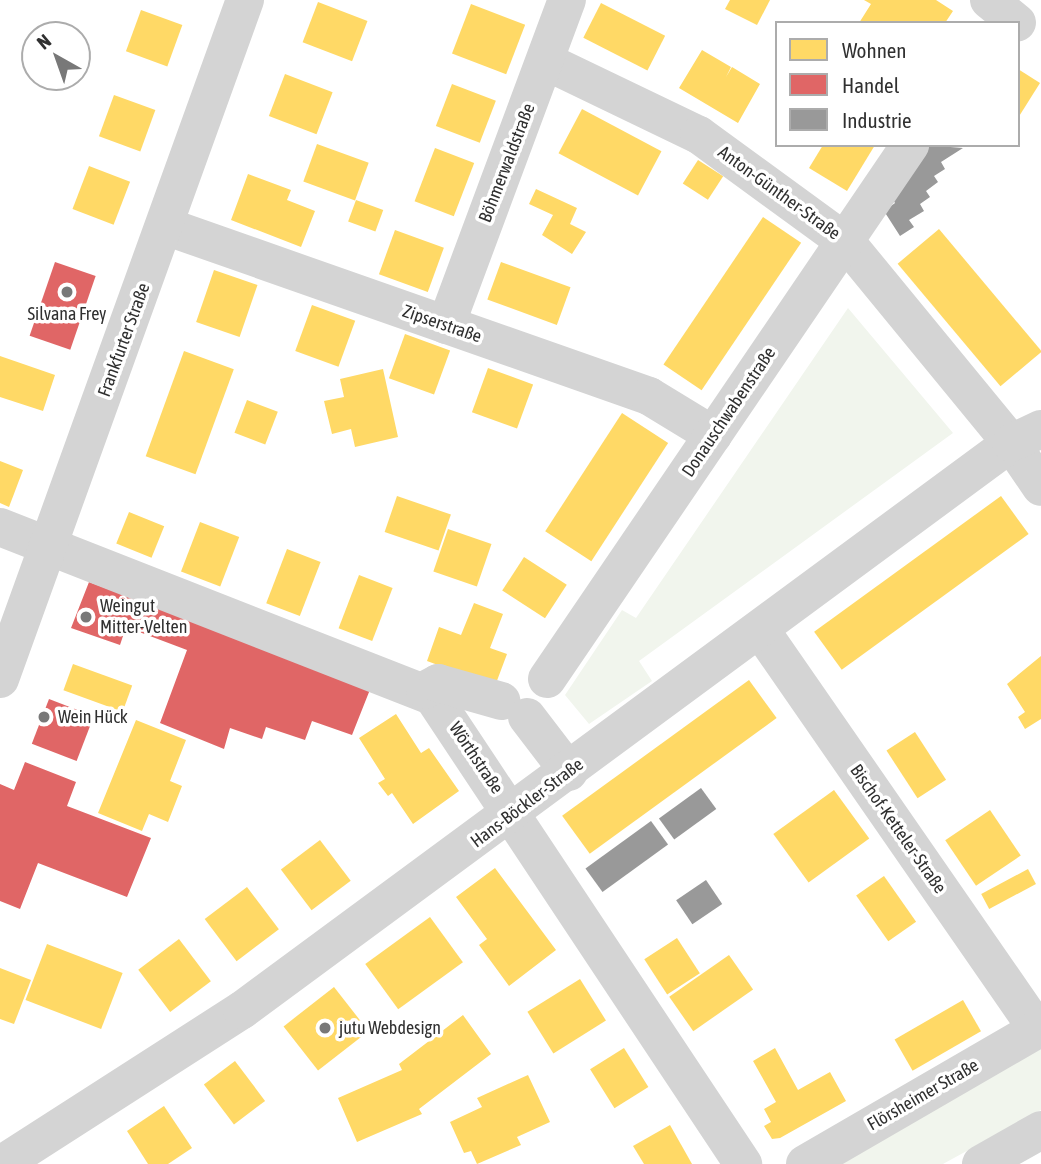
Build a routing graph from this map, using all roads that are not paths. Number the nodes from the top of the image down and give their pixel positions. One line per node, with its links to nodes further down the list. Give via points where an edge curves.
1 (245, 0): 7 (street, Frankfurter Straße)
2 (567, 0): 5 (street, Böhmerwaldstraße)
3 (1020, 27): 4 (street)
4 (1041, 44)
5 (545, 61): 8 (street, Anton-Günther-Straße, via 699,135); 9 (street, Böhmerwaldstraße)
6 (909, 147): 8 (street, Donauschwabenstraße)
7 (165, 226): 9 (street, Zipserstraße); 14 (street, Frankfurter Straße)
8 (846, 243): 10 (street, Donauschwabenstraße); 11 (street, Anton-Günther-Straße)
9 (446, 325): 10 (street, Zipserstraße, via 649,396)
10 (713, 435): 17 (street, Donauschwabenstraße)
11 (1026, 436): 12 (street, Anton-Günther-Straße); 15 (street, Hans-Böckler-Straße)
12 (1041, 487)
13 (0, 527): 14 (street, Wörthstraße)
14 (50, 547): 16 (street, Frankfurter Straße); 18 (street, Wörthstraße)
15 (760, 629): 19 (street, Hans-Böckler-Straße); 21 (street, Bischof-Ketteler-Straße)
16 (0, 679)
17 (547, 679)
18 (425, 691): 19 (street, via 438,683 514,709); 20 (street, Wörthstraße, via 442,707)
19 (569, 772): 20 (street, Hans-Böckler-Straße)
20 (514, 814): 23 (street, Hans-Böckler-Straße, via 242,1010); 24 (street, Wörthstraße)
21 (1039, 1028): 25 (street, Flörsheimer Straße)
22 (1041, 1130): 26 (street)
23 (2, 1164)
24 (743, 1164)
25 (805, 1164)
26 (981, 1164)

